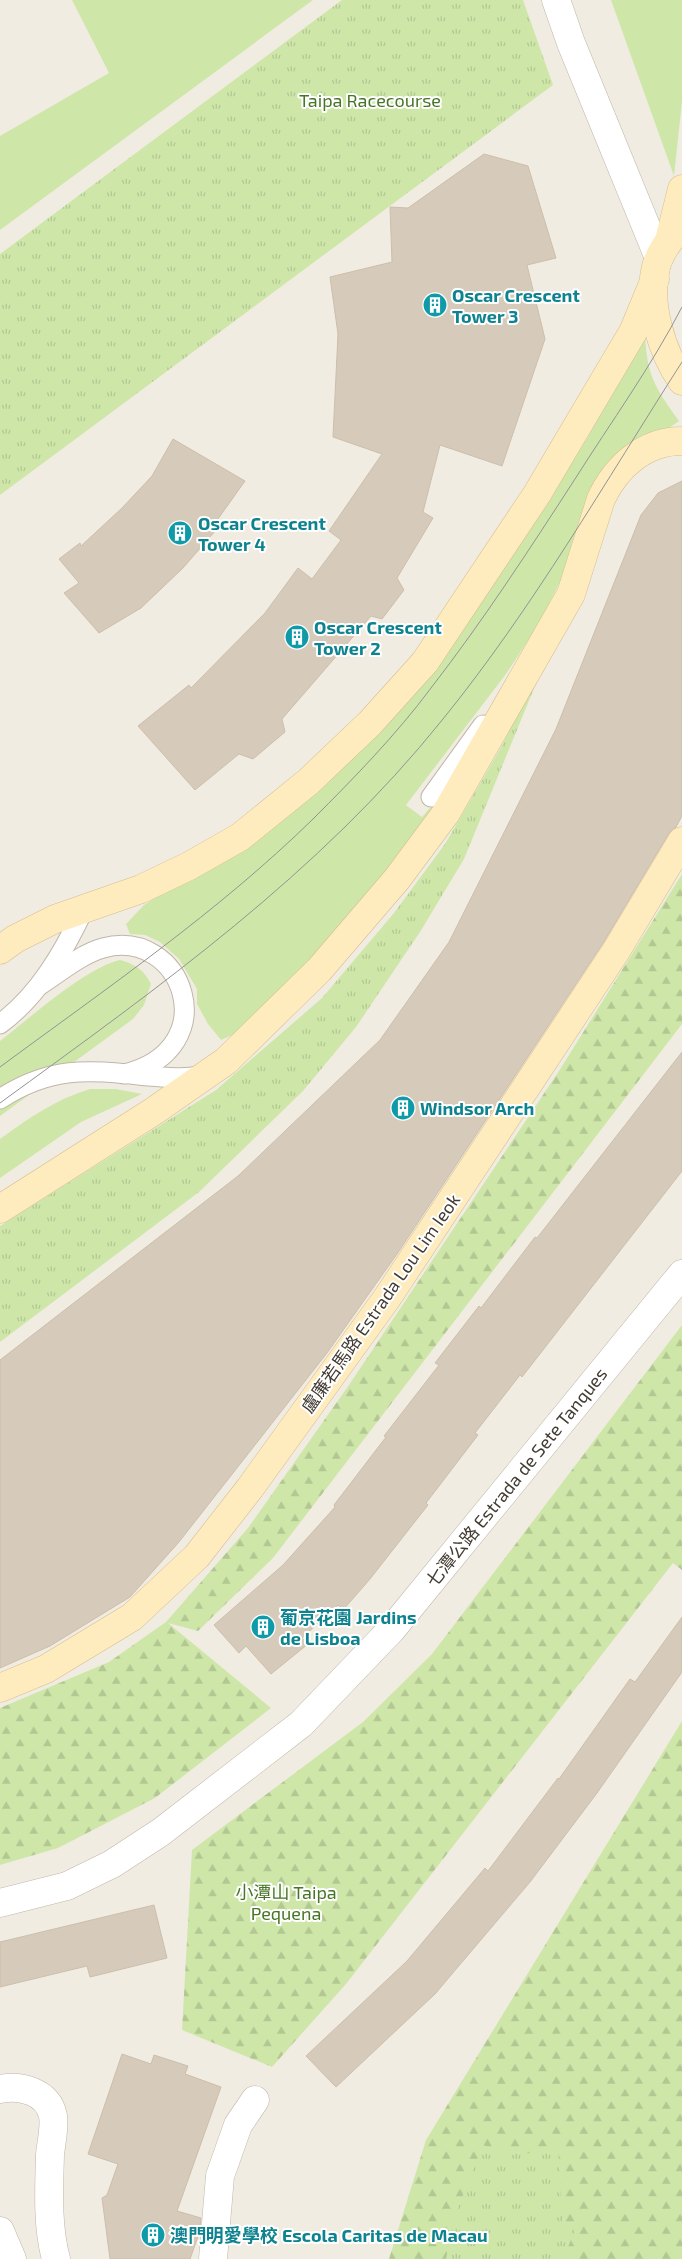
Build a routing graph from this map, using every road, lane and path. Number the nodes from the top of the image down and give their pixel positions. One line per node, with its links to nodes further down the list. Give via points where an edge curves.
1 (556, 0): 3 (street, via 571,43)
2 (682, 189): 3 (main road)
3 (666, 251): 4 (main road, via 655,305 659,331); 9 (main road, via 633,332 537,494 425,662 370,723 308,782 240,837 189,866)
4 (682, 381)
5 (682, 441): 6 (main road, via 663,444 637,455 611,480 601,499 571,594)
6 (558, 617): 7 (lane); 13 (main road, via 446,813 397,880 272,1019)
7 (431, 796)
8 (682, 841): 18 (main road, 盧廉若馬路 Estrada Lou Lim Ieok, via 616,951 387,1298 197,1556 132,1617 46,1670)
9 (84, 909): 10 (main road, via 55,919); 11 (lane, via 65,949)
10 (0, 950)
11 (40, 985): 12 (lane); 14 (lane, via 102,948 124,945 145,950 164,962 177,979 184,1000 183,1022 175,1043 162,1058 144,1069)
12 (0, 1024)
13 (210, 1073): 14 (lane, via 190,1078); 16 (main road)
14 (124, 1074): 15 (lane, via 75,1071 41,1077)
15 (0, 1099)
16 (0, 1209)
17 (682, 1274): 19 (street, 七潭公路 Estrada de Sete Tanques, via 392,1629 301,1724 161,1832 112,1864 66,1886)
18 (0, 1688)
19 (0, 1903)
20 (0, 2088): 24 (street, via 26,2088 38,2094 52,2115 48,2190)
21 (255, 2100): 25 (street, via 238,2125 220,2176)
22 (0, 2231): 23 (street)
23 (12, 2259)
24 (56, 2259)
25 (213, 2259)

